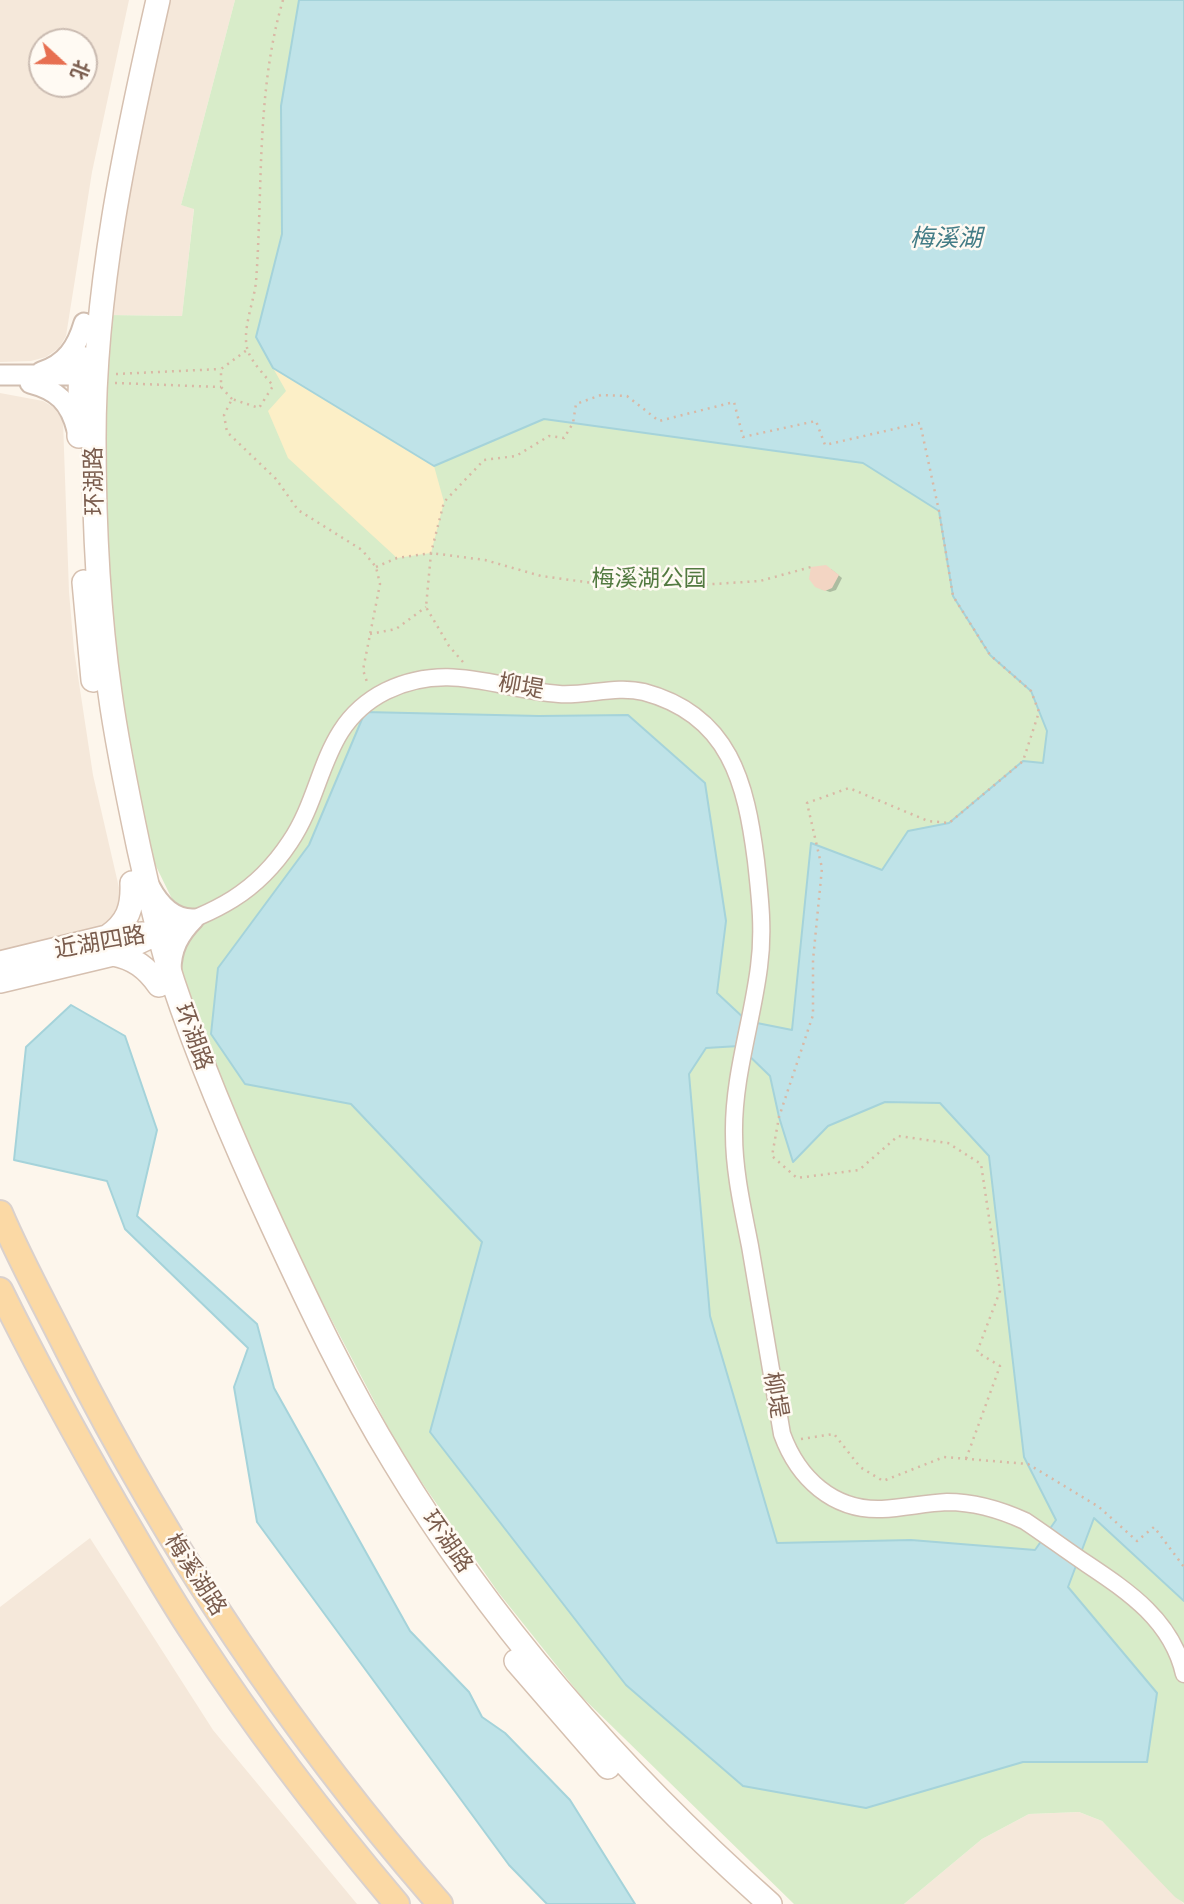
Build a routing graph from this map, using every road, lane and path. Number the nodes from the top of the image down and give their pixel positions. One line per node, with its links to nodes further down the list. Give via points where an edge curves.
1 (142, 0): 4 (main road, 环湖路, via 104,171)
2 (158, 0): 9 (main road, 环湖路, via 116,193)
3 (283, 0): 5 (path, via 272,35)
4 (84, 323): 8 (street, via 71,353); 9 (main road, 环湖路)
5 (247, 350): 6 (path); 12 (path, via 273,386 259,408)
6 (221, 369): 9 (path); 11 (path)
7 (0, 375): 8 (street)
8 (30, 379): 9 (street); 10 (street); 13 (street, via 66,402)
9 (88, 379): 11 (path); 13 (main road, 环湖路); 21 (main road, 环湖路, via 108,678)
10 (0, 383)
11 (220, 387): 12 (path)
12 (232, 399): 15 (path, via 224,415 227,432 276,479 298,510 362,550)
13 (79, 440): 21 (main road, 环湖路, via 87,628 105,755)
14 (431, 553): 15 (path, via 397,558); 16 (path, via 485,560 541,576 637,589 760,581); 17 (path); 32 (path, via 444,502 484,460 516,456 549,436 564,438 576,404 601,395 627,396 659,421 734,402 743,437 816,421 825,445 920,422 953,596 990,655 1031,691 1039,712 1023,761 950,823 928,821 849,788 807,803 818,846 821,885 813,1015 779,1117 772,1156 797,1178 859,1170 898,1136 948,1143 981,1164 1000,1291 976,1352 1000,1366)
15 (376, 567): 18 (path, via 380,583)
16 (811, 567)
17 (426, 607): 18 (path, via 396,629); 19 (path, via 449,646)
18 (370, 634): 20 (path, via 363,670 366,683)
19 (476, 678): 20 (street, 柳堤, via 428,679); 31 (street, 柳堤, via 563,694 644,692 709,728 731,759 750,817 762,911 759,969 735,1104 736,1164)
20 (379, 695): 22 (street, 柳堤, via 347,721 330,748 304,818 279,857 244,892)
21 (139, 881): 22 (street, via 169,911); 23 (main road, 环湖路); 24 (main road, via 126,920)
22 (194, 919): 23 (street, 柳堤); 27 (street, via 178,938)
23 (150, 935): 24 (main road, 近湖四路); 27 (main road, 环湖路)
24 (110, 946): 25 (main road, 近湖四路); 26 (main road, 近湖四路); 27 (main road)
25 (0, 963)
26 (0, 981)
27 (165, 981): 37 (main road, 环湖路, via 209,1122 269,1256 346,1409 403,1505 536,1686 636,1797); 38 (main road, 环湖路, via 265,1211 347,1380 440,1534 529,1654 639,1778)
28 (0, 1213): 36 (main road, 梅溪湖路, via 110,1433 217,1610 310,1743)
29 (0, 1290): 30 (main road, 梅溪湖路)
30 (6, 1310): 35 (main road, 梅溪湖路, via 195,1636 286,1763)
31 (785, 1441): 32 (path, via 834,1434 860,1467 883,1481 944,1457); 34 (street, 柳堤, via 802,1473 817,1488 848,1504 882,1509 949,1502 979,1506 1010,1514 1042,1532 1122,1587 1159,1620)
32 (966, 1459): 33 (path, via 1028,1464 1099,1507 1137,1541 1154,1527)
33 (1184, 1567)
34 (1184, 1674)
35 (397, 1904)
36 (440, 1904)
37 (747, 1904)
38 (770, 1904)

